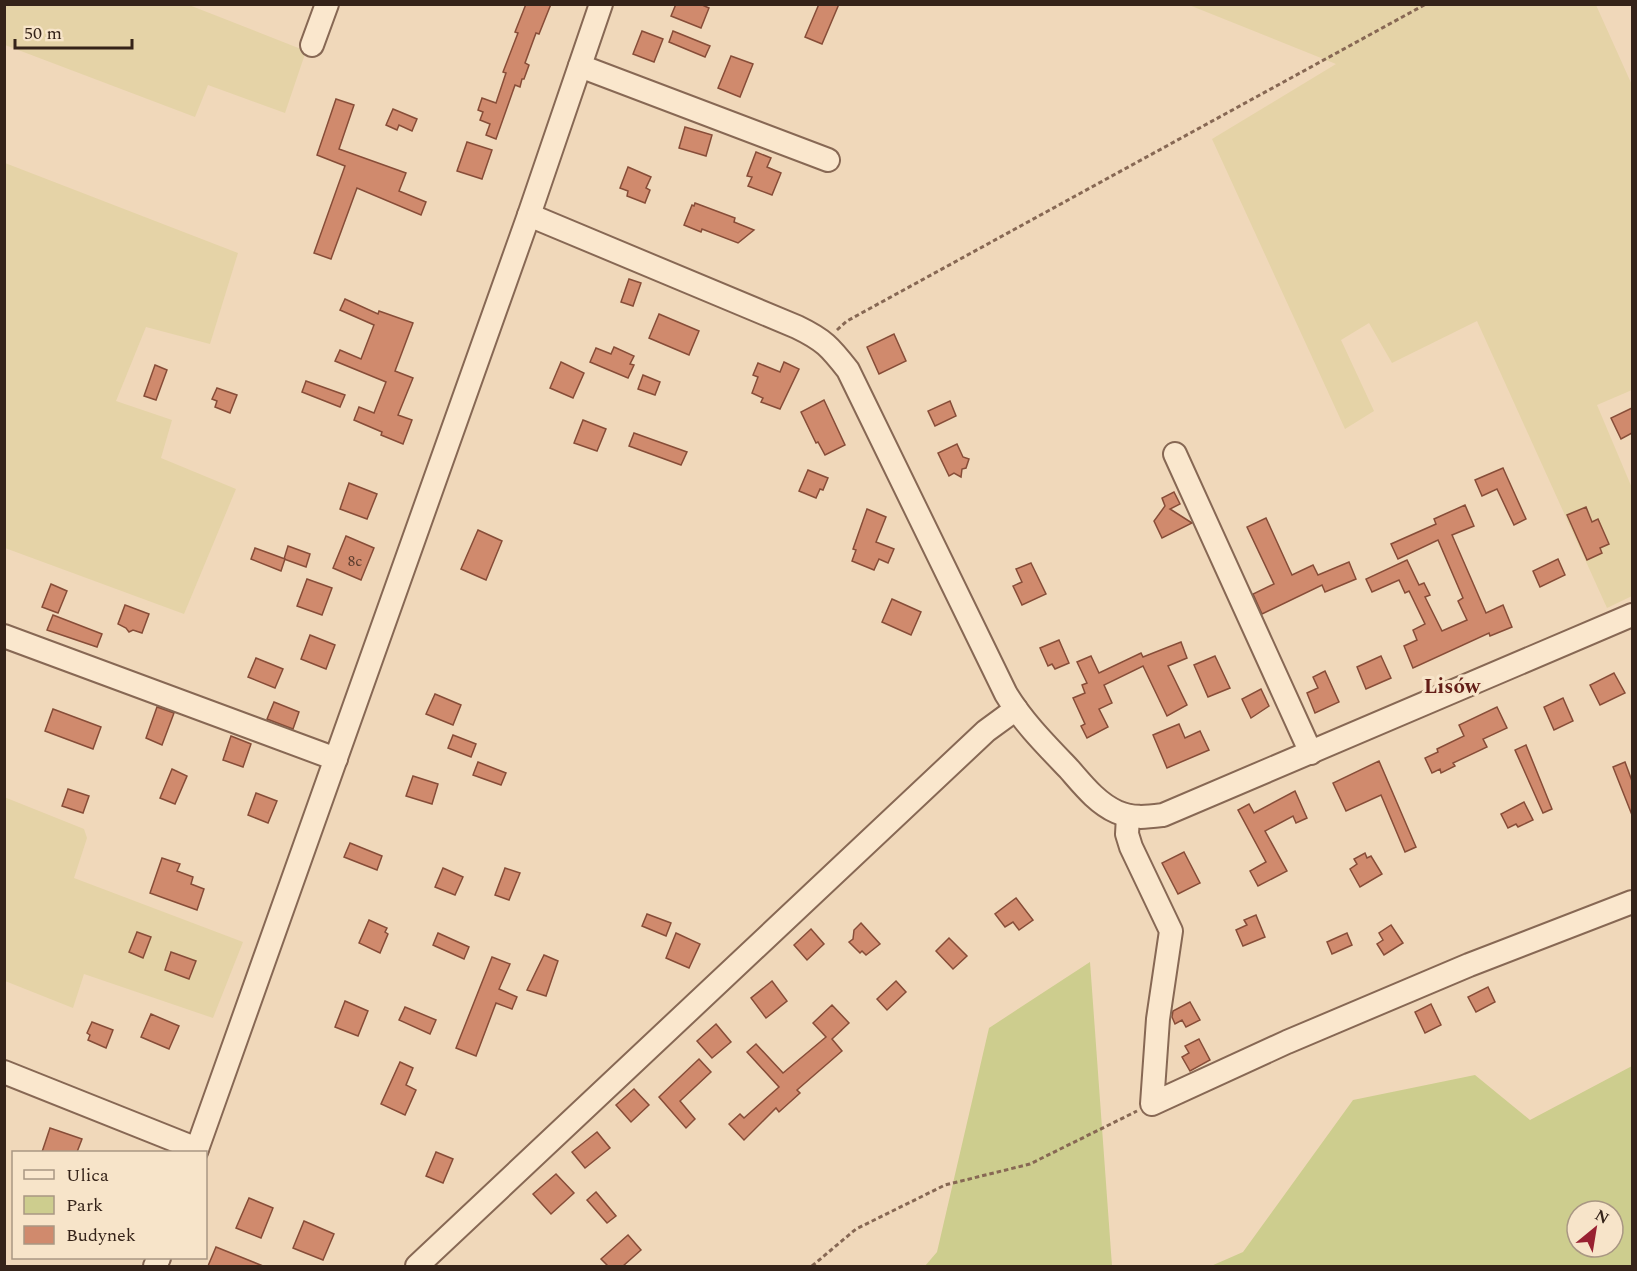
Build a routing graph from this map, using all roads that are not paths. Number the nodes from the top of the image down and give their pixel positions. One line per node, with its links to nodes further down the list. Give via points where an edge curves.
1 (327, 4): 3 (street)
2 (602, 4): 4 (street)
3 (312, 45)
4 (580, 66): 5 (street); 6 (street)
5 (828, 160)
6 (529, 215): 10 (street, via 797,327 824,342 848,370 995,675); 12 (street)
7 (1176, 454): 11 (street)
8 (1632, 615): 11 (street)
9 (4, 636): 12 (street)
10 (1016, 709): 13 (street, via 1095,798); 17 (street, via 986,731)
11 (1311, 753): 13 (street, via 1163,815)
12 (336, 759): 16 (street)
13 (1128, 816): 14 (street, via 1131,847 1171,931 1158,1019 1152,1104 1426,983)
14 (1632, 902)
15 (4, 1072): 16 (street)
16 (196, 1151)
17 (417, 1266)

